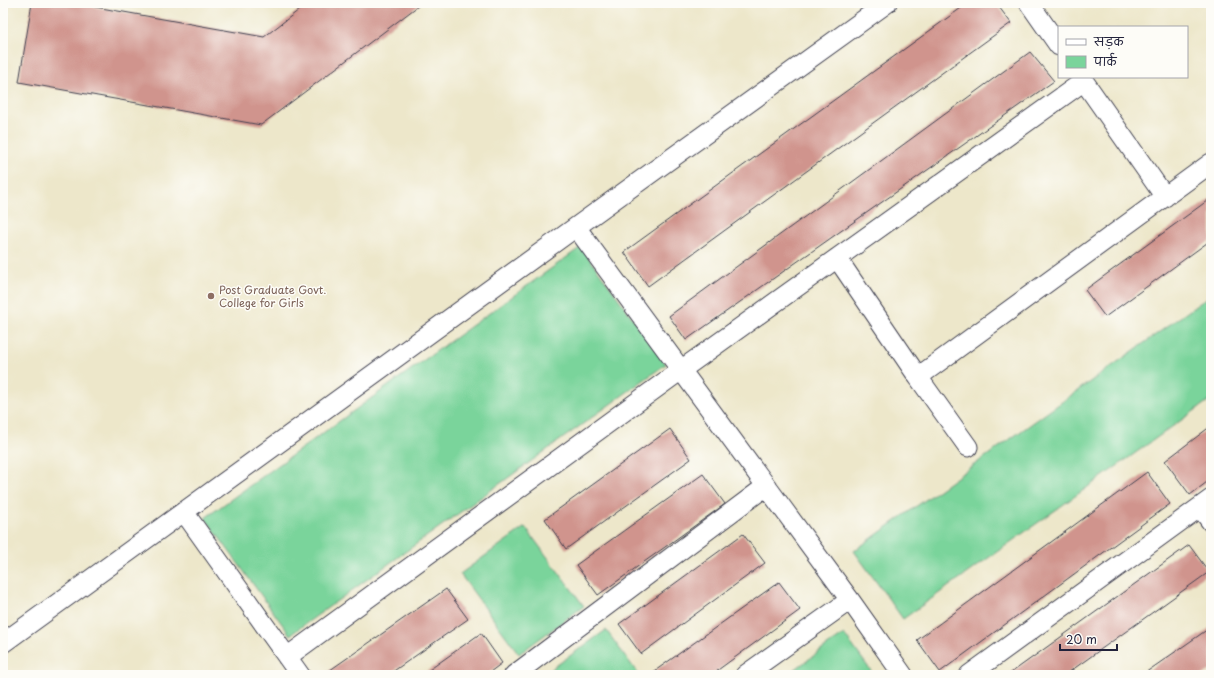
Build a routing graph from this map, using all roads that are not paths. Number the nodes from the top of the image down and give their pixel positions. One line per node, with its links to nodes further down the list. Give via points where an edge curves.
1 (887, 3): 7 (street)
2 (1029, 3): 3 (street)
3 (1058, 45)
4 (1082, 79): 6 (street); 8 (street)
5 (1211, 163): 6 (street)
6 (1165, 197): 10 (street)
7 (576, 227): 9 (street); 14 (street)
8 (837, 258): 9 (street); 10 (street)
9 (681, 370): 12 (street); 18 (street)
10 (918, 377): 11 (street)
11 (968, 447)
12 (766, 486): 16 (street); 20 (street)
13 (1206, 503): 15 (street); 23 (street)
14 (184, 512): 17 (street); 18 (street)
15 (1211, 522)
16 (850, 600): 21 (street); 22 (street)
17 (3, 644)
18 (287, 657): 19 (street)
19 (300, 675)
20 (514, 675)
21 (745, 675)
22 (903, 675)
23 (969, 675)

